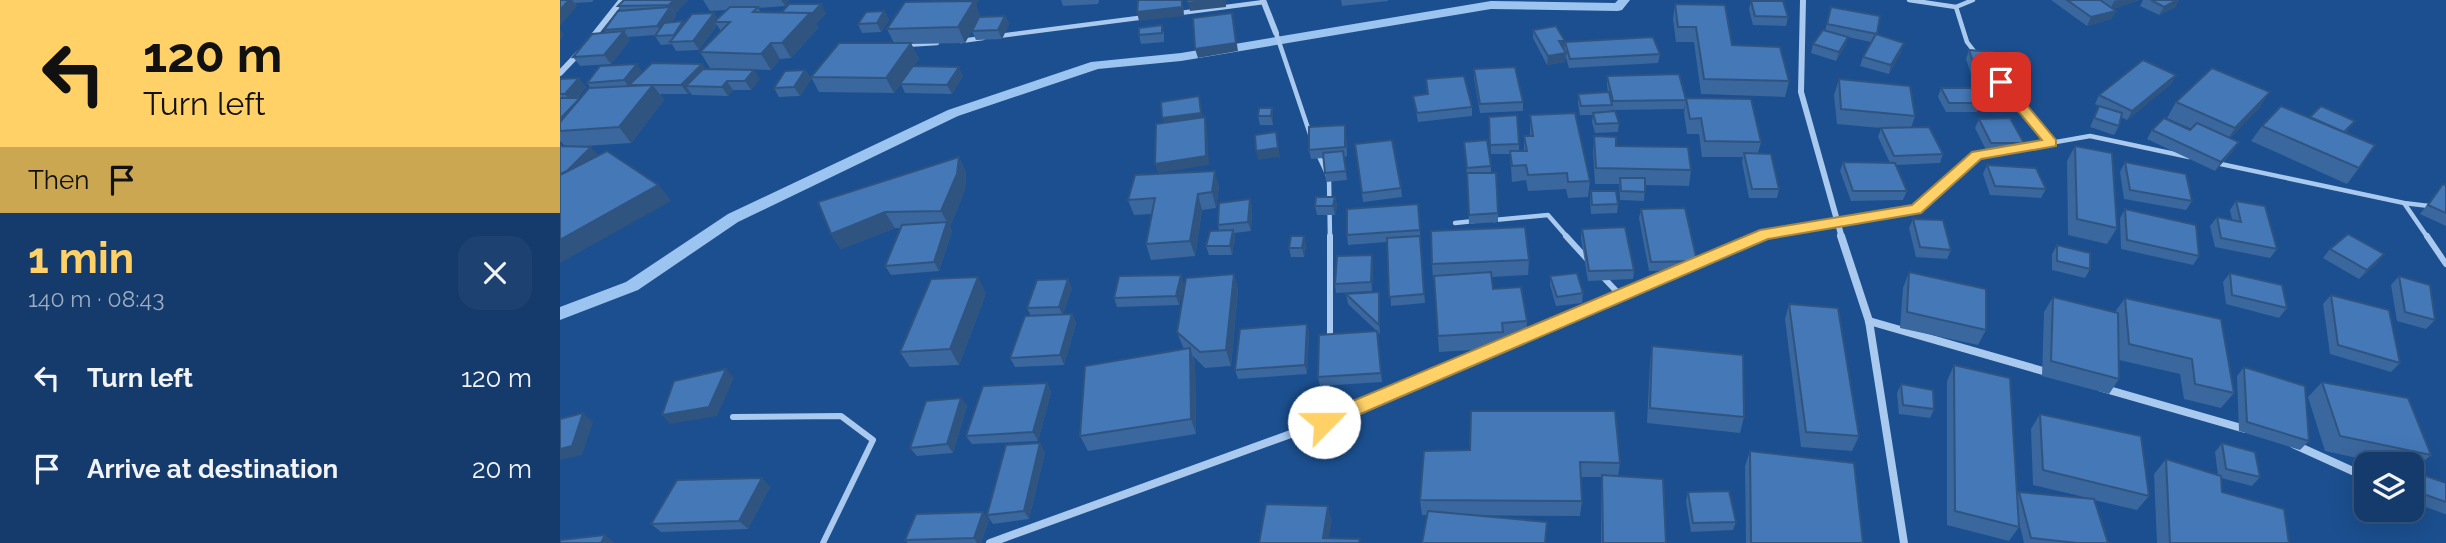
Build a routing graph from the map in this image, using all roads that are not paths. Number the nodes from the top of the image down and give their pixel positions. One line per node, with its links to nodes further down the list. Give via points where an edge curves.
1 (622, 0): 15 (street)
2 (1802, 0): 23 (street, via 1801,92)
3 (1909, 0): 6 (lane)
4 (1973, 0): 6 (lane)
5 (1263, 1): 7 (lane); 9 (street)
6 (1956, 7): 16 (lane, via 1966,42)
7 (1171, 14)
8 (1157, 16): 10 (lane)
9 (1276, 33): 30 (lane, via 1329,178)
10 (998, 37)
11 (984, 38): 12 (lane)
12 (958, 42)
13 (944, 43): 14 (lane)
14 (904, 45)
15 (560, 73)
16 (2052, 143): 17 (lane); 19 (lane, via 2090,136)
17 (2014, 149)
18 (2002, 151): 23 (lane, via 1977,155 1916,210)
19 (2199, 160)
20 (2213, 162): 21 (lane)
21 (2404, 203): 22 (lane); 25 (lane)
22 (2446, 208)
23 (1836, 220): 28 (street, via 1765,234); 29 (street)
24 (1455, 223): 26 (lane, via 1548,215)
25 (2446, 264)
26 (1593, 265)
27 (1602, 275): 28 (lane)
28 (1620, 295): 35 (street)
29 (1869, 321): 32 (street); 41 (street)
30 (1329, 345)
31 (1327, 370): 35 (lane)
32 (2057, 375)
33 (2097, 386): 36 (street)
34 (733, 417): 39 (lane, via 841,416 873,440)
35 (1324, 422): 40 (street)
36 (2258, 432)
37 (2285, 440): 38 (street)
38 (2354, 472)
39 (823, 543)
40 (989, 543)
41 (1904, 543)

